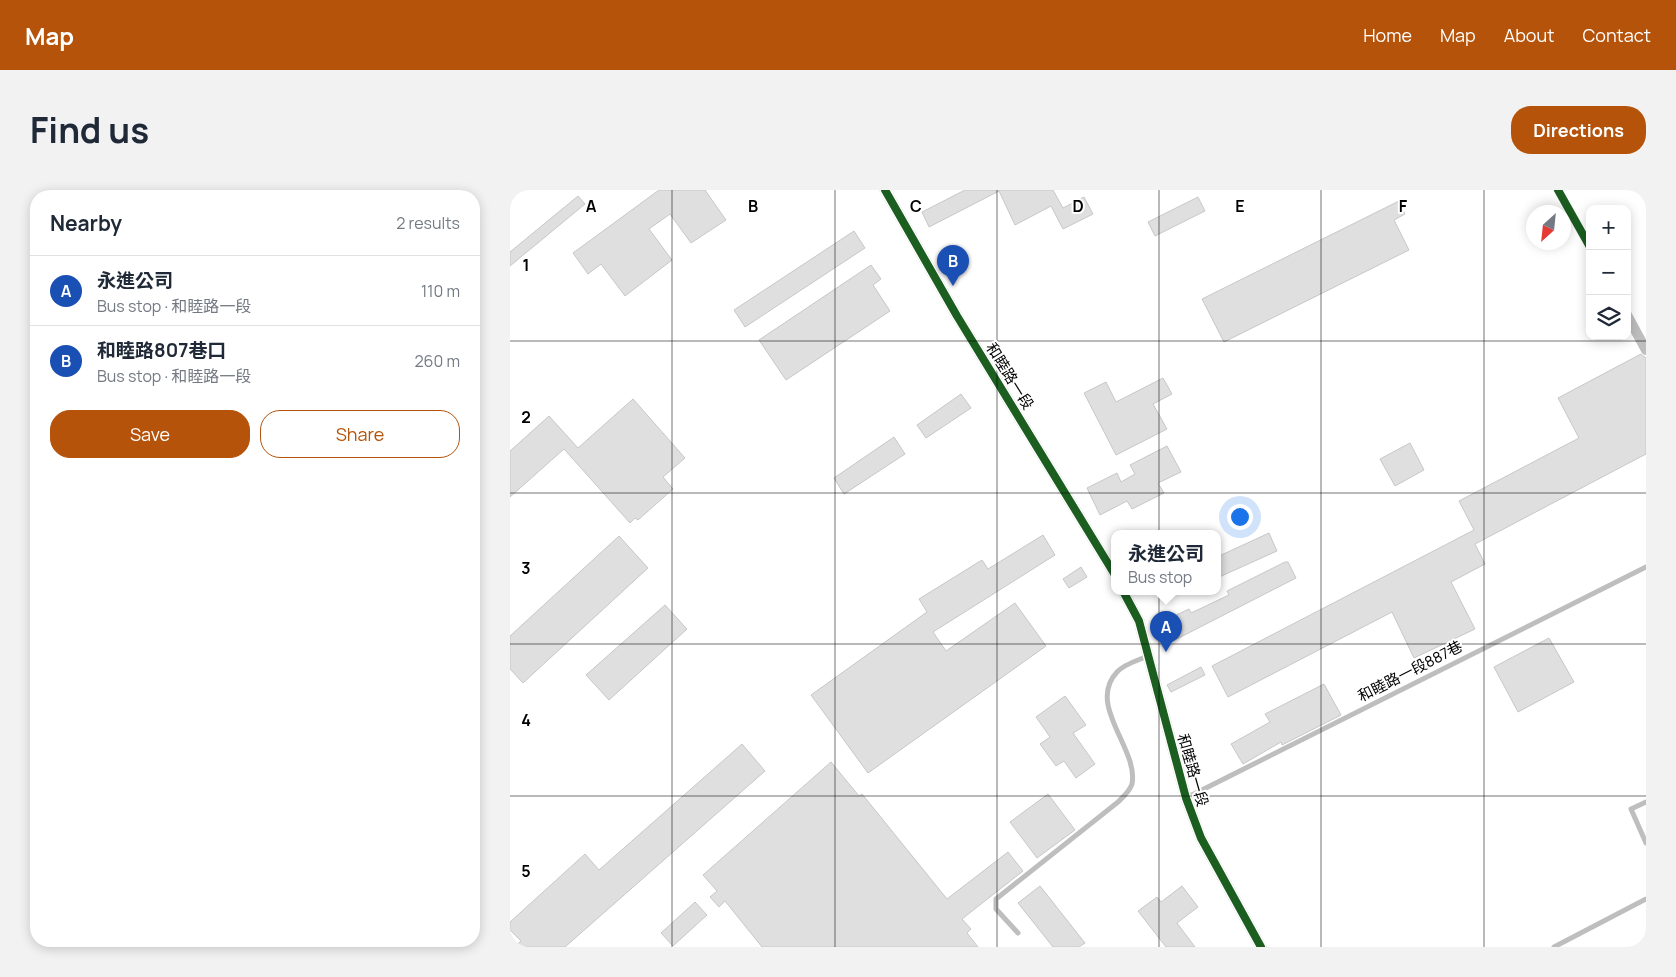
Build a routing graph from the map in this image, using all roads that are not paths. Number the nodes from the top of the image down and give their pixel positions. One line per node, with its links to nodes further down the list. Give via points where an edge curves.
1 (885, 190): 7 (street, 和睦路一段, via 957,316)
2 (1558, 190): 3 (street)
3 (1586, 240)
4 (1631, 323): 5 (street)
5 (1646, 350)
6 (1646, 567): 10 (lane, 和睦路一段887巷)
7 (1111, 568)
8 (1125, 595): 9 (street, 和睦路一段, via 1139,621)
9 (1148, 655): 10 (street, 和睦路一段); 14 (lane, via 1119,670 1109,682 1107,695 1132,773 1132,785 1118,802 996,899 996,909)
10 (1186, 798): 15 (street, 和睦路一段, via 1202,838)
11 (1646, 802): 12 (lane, via 1631,809)
12 (1646, 843)
13 (1646, 899): 16 (lane)
14 (1018, 933)
15 (1261, 947)
16 (1554, 947)

